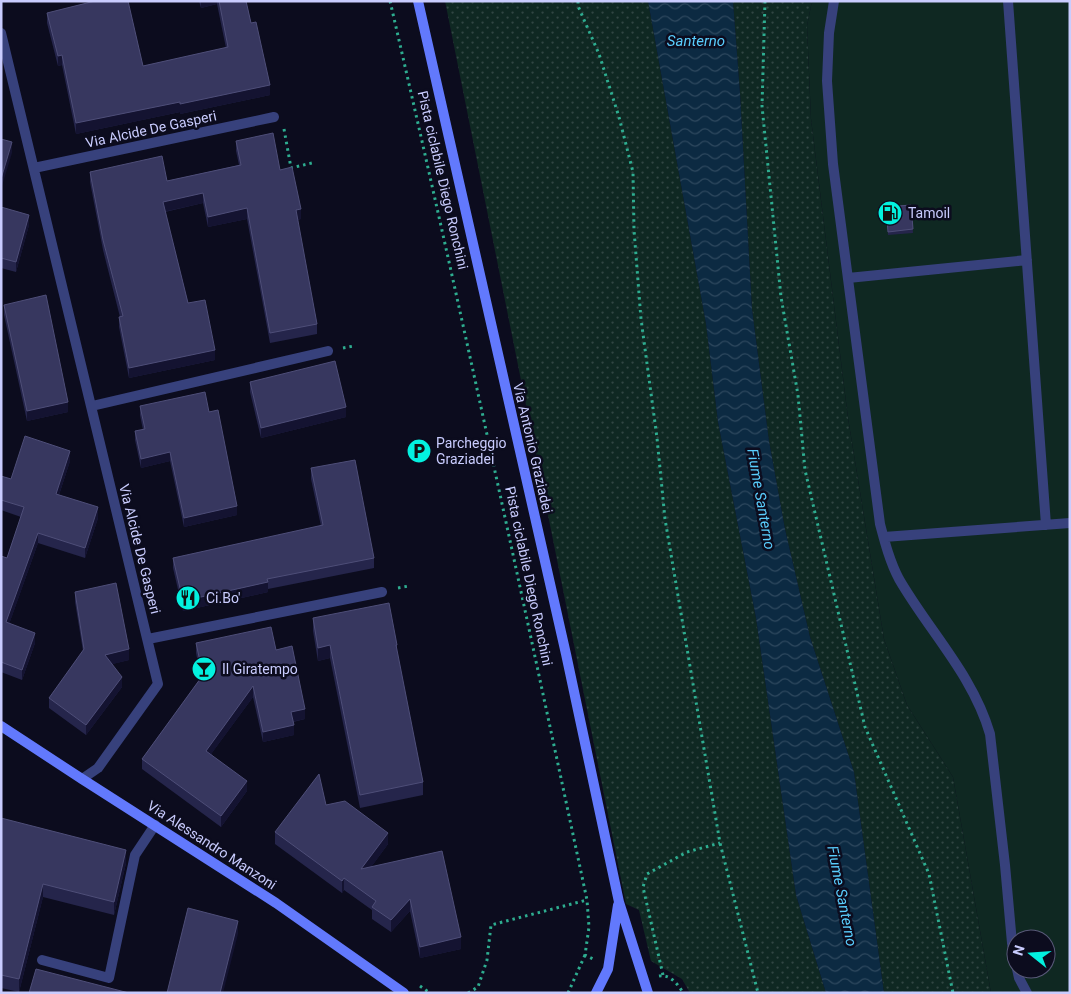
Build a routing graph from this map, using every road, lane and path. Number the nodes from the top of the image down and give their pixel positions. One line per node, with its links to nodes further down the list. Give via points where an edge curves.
1 (390, 1): 24 (path, Pista ciclabile Diego Ronchini)
2 (418, 1): 25 (street, Via Antonio Graziadei)
3 (578, 1): 23 (path, via 619,117 632,172 641,319 665,519)
4 (765, 1): 38 (path, via 762,106 781,298 798,394 805,470 865,727 929,874)
5 (834, 1): 12 (street, via 827,81 833,164)
6 (1008, 1): 11 (street)
7 (1, 33): 10 (street, Via Alcide De Gasperi)
8 (274, 117): 9 (path, via 281,114 291,168); 10 (street, Via Alcide De Gasperi)
9 (312, 163)
10 (34, 168): 14 (street, Via Alcide De Gasperi)
11 (1027, 260): 12 (street); 16 (street)
12 (848, 278): 17 (street)
13 (328, 351): 14 (street)
14 (92, 406): 19 (street, Via Alcide De Gasperi)
15 (1070, 523): 16 (street)
16 (1046, 524): 17 (street)
17 (884, 537): 26 (street, via 899,578 974,692 984,714 990,734)
18 (382, 592): 19 (street)
19 (148, 640): 21 (street, Via Alcide De Gasperi, via 158,684 98,768)
20 (1, 726): 21 (street, Via Alessandro Manzoni)
21 (82, 779): 22 (street, Via Alessandro Manzoni)
22 (155, 825): 28 (street, via 135,855 109,978); 32 (street, Via Alessandro Manzoni, via 276,903)
23 (720, 843): 30 (path, via 687,852 647,874 643,887); 37 (path)
24 (587, 900): 27 (path, Pista ciclabile Diego Ronchini, via 589,927); 33 (path, via 491,925 487,960 478,988)
25 (619, 902): 29 (street, Via Antonio Graziadei); 36 (street, Via Antonio Graziadei)
26 (1011, 929)
27 (585, 955): 29 (path); 34 (path, Pista ciclabile Diego Ronchini)
28 (42, 960)
29 (608, 968): 35 (street, Via Antonio Graziadei)
30 (663, 975)
31 (1020, 979): 39 (street)
32 (404, 993)
33 (468, 993)
34 (568, 993)
35 (596, 993)
36 (648, 993)
37 (758, 993)
38 (953, 993)
39 (1027, 993)

